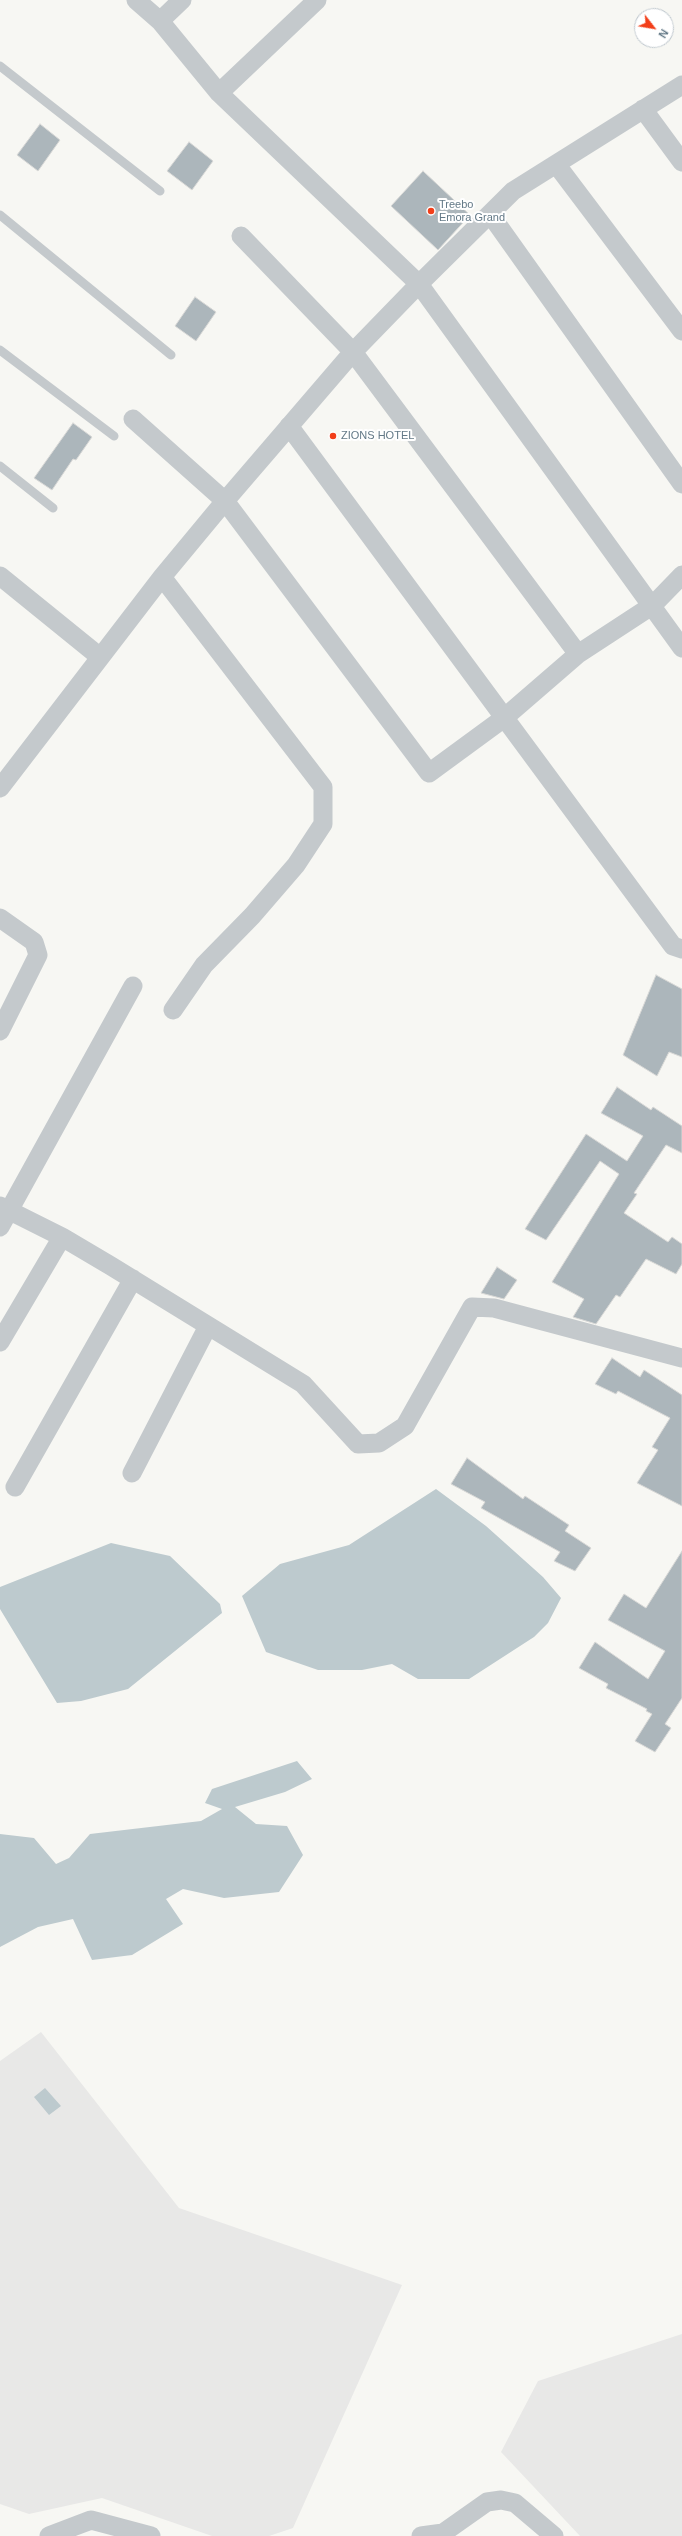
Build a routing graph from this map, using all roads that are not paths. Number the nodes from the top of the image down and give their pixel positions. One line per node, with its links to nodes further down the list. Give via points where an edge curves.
1 (136, 0): 4 (street)
2 (182, 0): 4 (street)
3 (317, 0): 7 (street)
4 (160, 21): 7 (street)
5 (0, 66): 11 (lane)
6 (682, 85): 8 (street)
7 (219, 93): 15 (street)
8 (643, 109): 9 (street); 10 (street)
9 (682, 162)
10 (556, 164): 12 (street, via 513,191); 16 (street)
11 (160, 191)
12 (490, 214): 15 (street); 24 (street)
13 (0, 215): 19 (lane)
14 (241, 236): 18 (street)
15 (419, 284): 18 (street); 30 (street)
16 (682, 331)
17 (0, 350): 22 (lane)
18 (353, 352): 21 (street); 32 (street)
19 (171, 355)
20 (133, 419): 25 (street)
21 (289, 426): 25 (street); 34 (street)
22 (114, 436)
23 (0, 466): 26 (lane)
24 (682, 484)
25 (224, 501): 29 (street); 34 (street, via 429,773)
26 (53, 508)
27 (682, 575): 30 (street)
28 (0, 576): 33 (street)
29 (162, 577): 33 (street); 39 (street, via 323,787 323,824 296,865 252,916 204,965)
30 (653, 604): 31 (street); 32 (street)
31 (682, 648)
32 (578, 654): 34 (street)
33 (100, 657): 35 (street)
34 (504, 718): 37 (street, via 672,946)
35 (0, 788)
36 (0, 918): 40 (street, via 34,942 38,955)
37 (682, 949)
38 (133, 986): 41 (street)
39 (173, 1010)
40 (0, 1031)
41 (5, 1208): 42 (street); 43 (street)
42 (0, 1227)
43 (62, 1237): 44 (street); 46 (street)
44 (133, 1279): 45 (street); 49 (street)
45 (208, 1326): 47 (street, via 302,1384 358,1444 379,1443 404,1426 472,1307 494,1308); 48 (street)
46 (0, 1342)
47 (682, 1358)
48 (132, 1473)
49 (15, 1486)
50 (49, 2536): 51 (street, via 91,2520)
51 (151, 2536)
52 (421, 2536): 53 (street, via 443,2533 487,2502 501,2500 515,2503)
53 (554, 2536)

